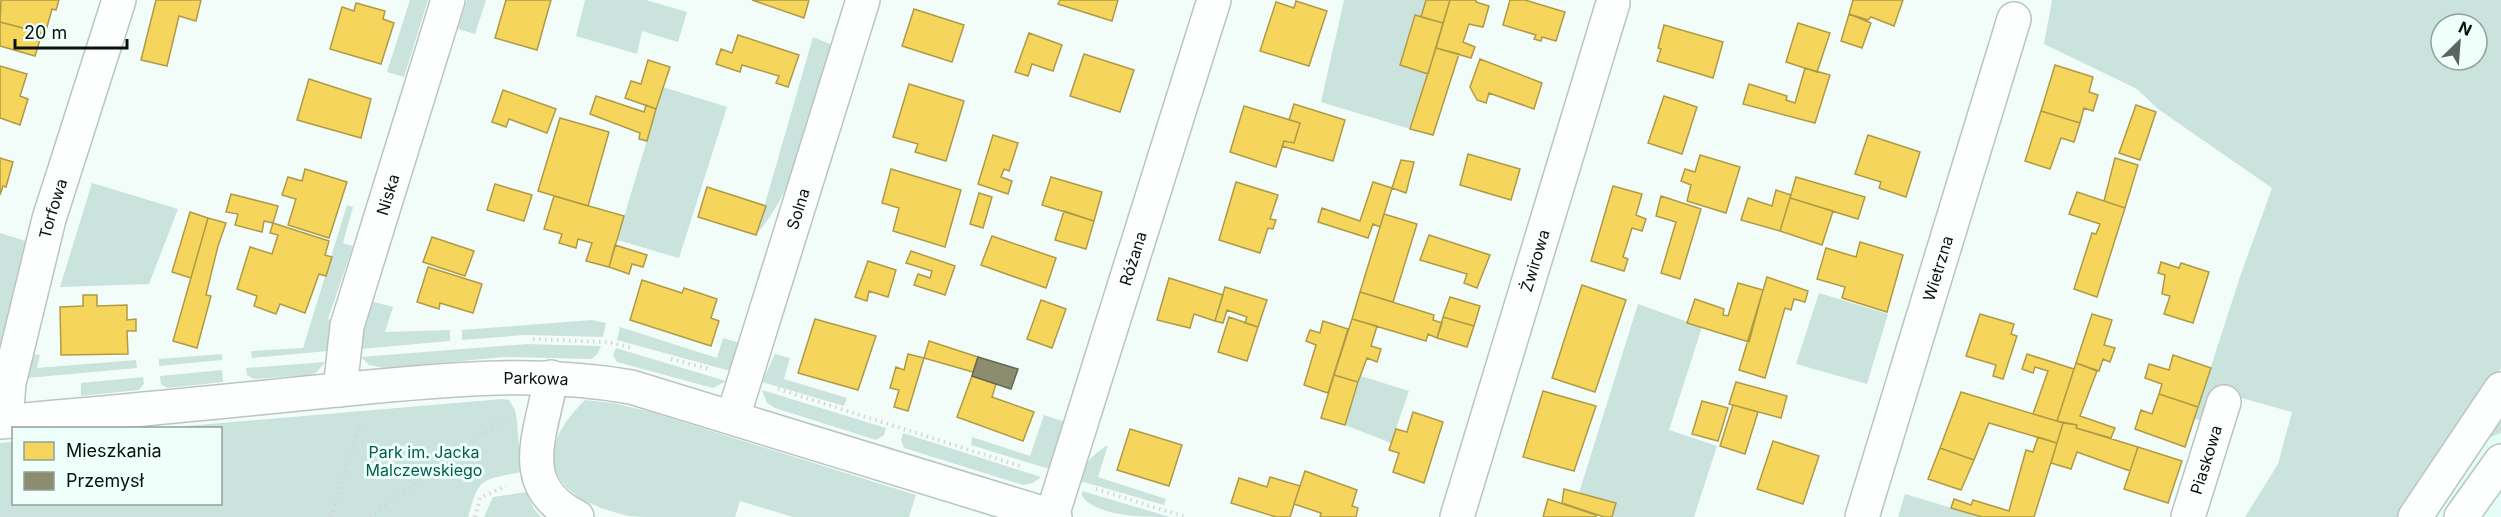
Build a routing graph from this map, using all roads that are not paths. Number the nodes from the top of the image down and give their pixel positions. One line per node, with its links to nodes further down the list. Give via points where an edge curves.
1 (118, 0): 12 (street, Torfowa, via 49,219)
2 (448, 0): 7 (street, Niska, via 347,326)
3 (863, 0): 11 (street, Solna)
4 (1214, 0): 14 (street, Różana)
5 (1613, 3): 16 (street, Żwirowa)
6 (2014, 19): 17 (street, Wietrzna)
7 (356, 389): 9 (street, Parkowa, via 479,379); 12 (street, Parkowa)
8 (2501, 389): 19 (street)
9 (549, 392): 11 (street, Parkowa, via 631,387); 15 (street, via 536,443 537,475 556,501)
10 (2224, 402): 18 (street, Piaskowa)
11 (732, 417): 14 (street, Parkowa)
12 (3, 421)
13 (2501, 461): 20 (street)
14 (1054, 516)
15 (578, 517)
16 (1457, 517)
17 (1862, 517)
18 (2188, 517)
19 (2415, 517)
20 (2462, 517)

